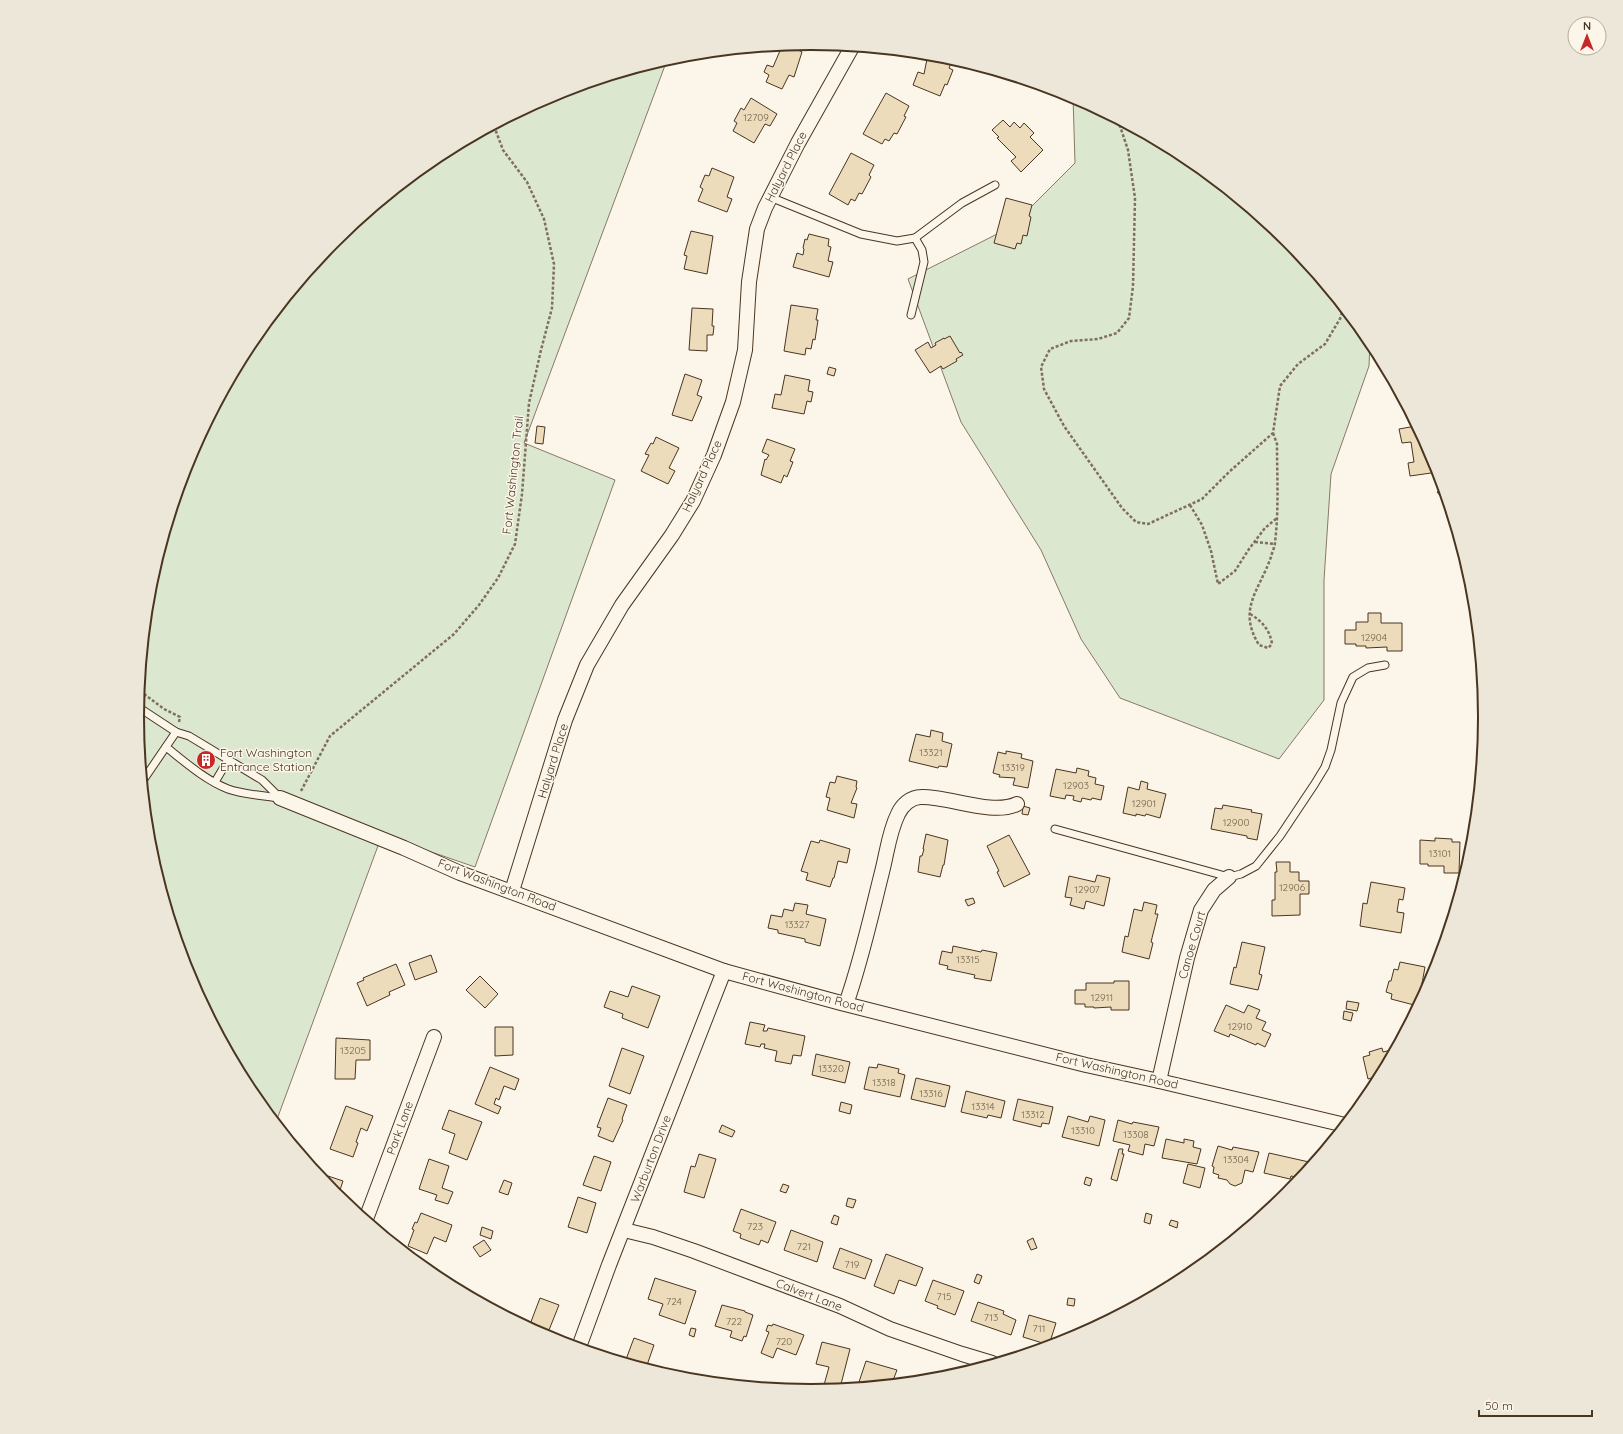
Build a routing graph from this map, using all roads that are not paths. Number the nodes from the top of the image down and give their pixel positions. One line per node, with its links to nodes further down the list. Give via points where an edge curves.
1 (850, 51): 3 (street, Halyard Place)
2 (995, 185): 4 (lane, via 962,203)
3 (770, 197): 4 (lane, via 861,234 897,241); 17 (street, Halyard Place, via 757,229 749,282 745,350 733,402 714,455 693,501 622,605 588,665 565,720)
4 (915, 238): 5 (lane, via 922,250 924,262)
5 (911, 315)
6 (1385, 665): 16 (lane, via 1368,668 1353,677 1341,703 1325,767 1314,785 1280,836 1256,866)
7 (144, 711): 8 (lane, Fort Washington Road)
8 (176, 732): 9 (lane); 10 (lane, Fort Washington Road, via 190,736)
9 (166, 747): 11 (lane); 12 (lane, Fort Washington Road)
10 (228, 760): 12 (lane); 13 (lane, Fort Washington Road, via 262,780)
11 (147, 774)
12 (214, 782): 13 (lane, Fort Washington Road, via 229,790)
13 (280, 798): 17 (street, Fort Washington Road, via 460,873)
14 (1017, 804): 19 (street, via 1000,807 920,797 905,803 898,813 892,831)
15 (1055, 829): 16 (lane)
16 (1229, 877): 21 (street, Canoe Court, via 1214,890 1201,910 1187,958)
17 (512, 891): 18 (street, Fort Washington Road)
18 (724, 971): 19 (street, Fort Washington Road); 24 (street, Warburton Drive)
19 (846, 1004): 21 (street, Fort Washington Road, via 1078,1064)
20 (434, 1037): 23 (street, Park Lane)
21 (1159, 1081): 22 (street, Fort Washington Road)
22 (1340, 1124)
23 (368, 1214)
24 (624, 1230): 25 (street, Warburton Drive); 26 (street, Calvert Lane, via 694,1251 840,1306 890,1329)
25 (581, 1343)
26 (985, 1361)

